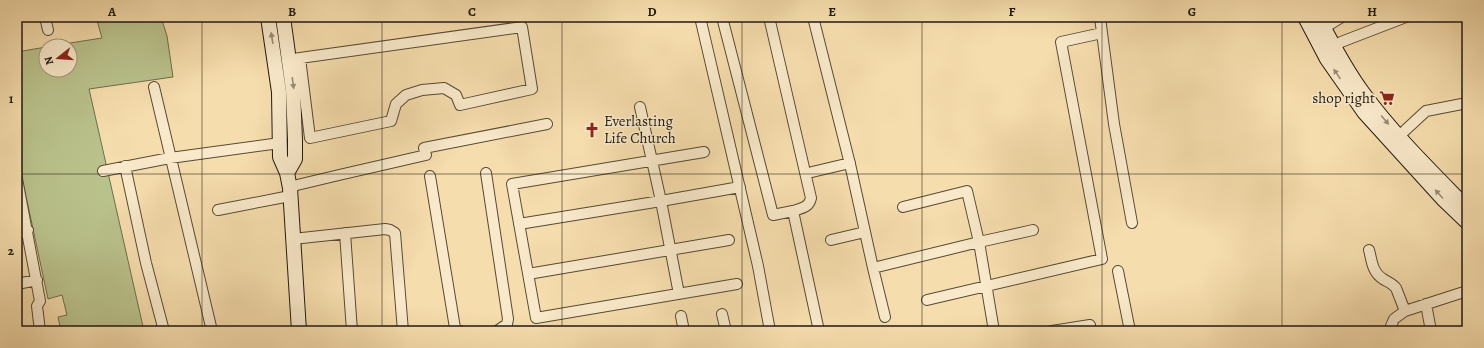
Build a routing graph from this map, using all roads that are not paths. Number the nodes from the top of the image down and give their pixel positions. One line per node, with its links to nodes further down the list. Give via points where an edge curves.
1 (45, 17): 13 (street)
2 (268, 17): 24 (main road, one-way to 2, via 279,92)
3 (283, 17): 16 (main road)
4 (700, 17): 36 (street)
5 (722, 17): 42 (street, via 773,215)
6 (769, 17): 42 (street, via 811,198 807,206)
7 (813, 17): 28 (street)
8 (1100, 17): 14 (street)
9 (1306, 17): 23 (main road, one-way to 9, via 1368,116 1348,90 1327,59)
10 (1342, 17): 12 (street)
11 (1406, 17): 15 (street, via 1341,42)
12 (1321, 22): 15 (main road)
13 (48, 30)
14 (1102, 33): 44 (street, via 1114,124); 63 (street, via 1061,42 1102,259)
15 (1333, 48): 23 (main road, one-way to 23)
16 (295, 59): 21 (street); 21 (street, via 522,27 532,89 460,105 456,95 444,88 422,90 406,95 396,104 390,121); 22 (main road, one-way to 22)
17 (154, 87): 26 (street)
18 (1467, 103): 23 (street, via 1426,111)
19 (640, 107): 27 (street)
20 (547, 124): 37 (street, via 424,148 426,155 297,185)
21 (310, 138): 22 (street)
22 (295, 140): 32 (main road, via 295,159)
23 (1397, 140): 40 (main road); 43 (main road, one-way to 23, via 1444,200)
24 (280, 143): 26 (street); 32 (main road, via 280,157)
25 (704, 152): 27 (street)
26 (170, 158): 29 (street); 76 (street)
27 (651, 161): 38 (street); 45 (street, via 512,184)
28 (850, 163): 31 (street); 48 (street)
29 (125, 166): 30 (street); 75 (street)
30 (103, 171)
31 (812, 172)
32 (287, 173): 37 (main road)
33 (486, 173): 80 (street, via 508,319 507,324)
34 (430, 176): 73 (street)
35 (18, 185): 46 (street)
36 (740, 187): 38 (street); 83 (street)
37 (290, 192): 41 (street); 51 (main road)
38 (660, 201): 45 (street); 55 (street)
39 (903, 207): 54 (street, via 967,190)
40 (1467, 208)
41 (218, 210)
42 (793, 211): 84 (street)
43 (1467, 222)
44 (1132, 223)
45 (519, 224): 59 (street)
46 (28, 230): 49 (street); 60 (street)
47 (1034, 230): 54 (street)
48 (865, 232): 53 (street); 57 (street)
49 (17, 233)
50 (345, 233): 51 (street); 78 (street); 79 (street, via 385,229 395,233)
51 (293, 239): 77 (main road)
52 (730, 240): 55 (street)
53 (830, 240)
54 (979, 242): 57 (street); 63 (street)
55 (669, 250): 59 (street); 65 (street)
56 (1369, 250): 68 (street, via 1374,269 1380,277 1396,288)
57 (873, 268): 71 (street)
58 (1118, 271): 87 (street)
59 (528, 274): 65 (street, via 536,318)
60 (37, 280): 61 (street); 74 (street)
61 (17, 284)
62 (737, 284): 65 (street)
63 (986, 286): 66 (street); 85 (street)
64 (1467, 291): 67 (street)
65 (679, 294)
66 (927, 300)
67 (1426, 304): 68 (street); 89 (street)
68 (1405, 311): 88 (street, via 1394,319)
69 (722, 314): 82 (street)
70 (681, 316): 81 (street)
71 (885, 317)
72 (1090, 324): 86 (street)
73 (457, 330)
74 (40, 331)
75 (164, 331)
76 (212, 331)
77 (300, 331)
78 (352, 331)
79 (403, 331)
80 (497, 331)
81 (684, 331)
82 (726, 331)
83 (770, 331)
84 (819, 331)
85 (994, 331)
86 (1052, 331)
87 (1130, 331)
88 (1389, 331)
89 (1431, 331)

